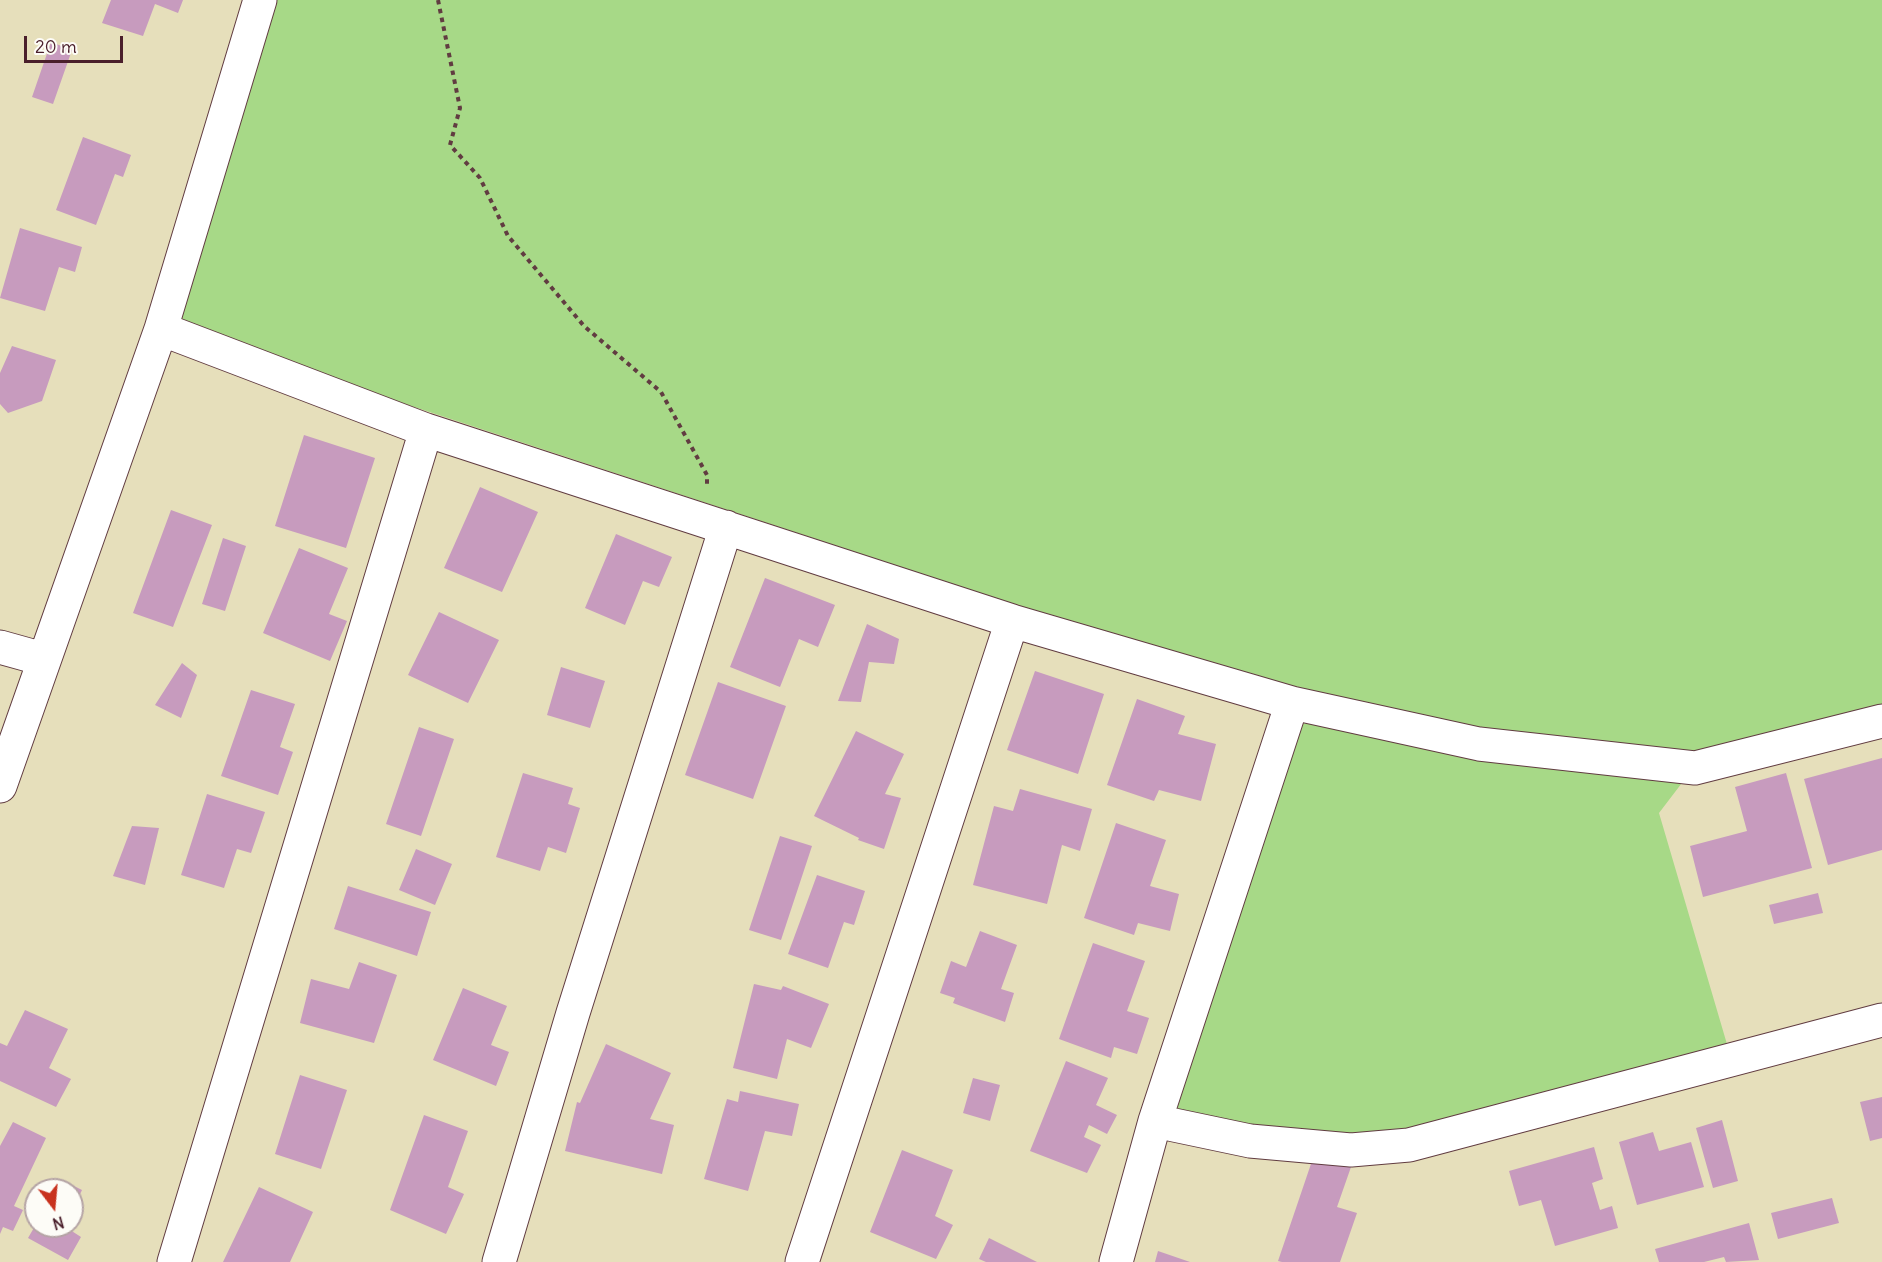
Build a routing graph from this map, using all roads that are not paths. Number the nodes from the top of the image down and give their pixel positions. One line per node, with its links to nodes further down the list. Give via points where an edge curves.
1 (260, 0): 2 (street)
2 (160, 329): 3 (street); 7 (street, via 107,488)
3 (426, 430): 4 (street); 13 (street)
4 (717, 524): 5 (street); 14 (street)
5 (1012, 621): 8 (street); 15 (street)
6 (0, 647): 7 (street)
7 (43, 659): 10 (street)
8 (1292, 703): 9 (street, via 1479,744 1695,768); 12 (street)
9 (1882, 721)
10 (0, 786)
11 (1882, 1020): 12 (street, via 1409,1145 1351,1150 1250,1141)
12 (1155, 1121): 16 (street)
13 (174, 1262)
14 (499, 1262)
15 (802, 1262)
16 (1116, 1262)

